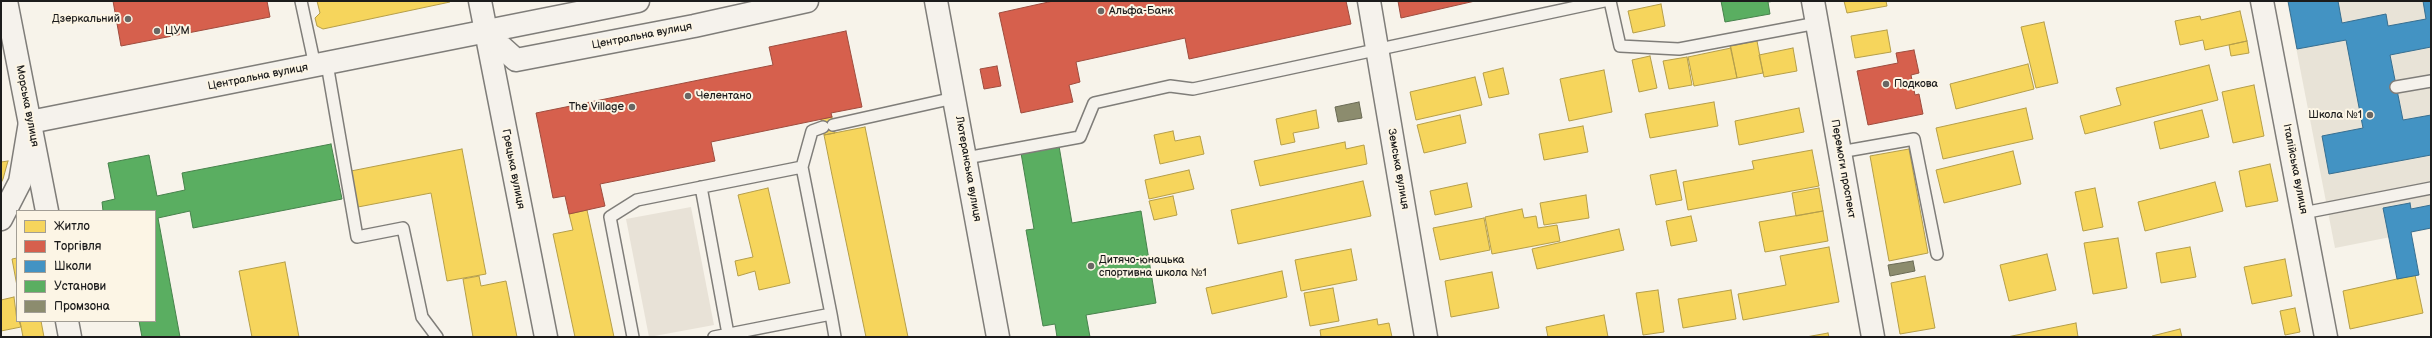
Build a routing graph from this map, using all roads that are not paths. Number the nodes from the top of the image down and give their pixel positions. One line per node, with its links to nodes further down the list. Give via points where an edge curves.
1 (6, 1): 19 (street, Морська вулиця)
2 (301, 1): 15 (lane)
3 (480, 1): 13 (street, Грецька вулиця)
4 (638, 1): 13 (street, Центральна вулиця)
5 (807, 1): 13 (street, Центральна вулиця, via 694,26 516,60)
6 (936, 1): 18 (street, Лютеранська вулиця)
7 (1369, 1): 14 (street, Земська вулиця)
8 (1604, 1): 14 (lane)
9 (1610, 1): 12 (lane, via 1620,46 1679,49)
10 (1813, 1): 12 (street, Перемоги проспект)
11 (2262, 1): 26 (street, Італійська вулиця)
12 (1817, 23): 20 (street, Перемоги проспект)
13 (486, 33): 15 (street, Центральна вулиця); 34 (street, Грецька вулиця)
14 (1378, 50): 21 (lane, via 1193,89 1170,86 1094,102 1080,137); 39 (street, Земська вулиця)
15 (321, 65): 19 (street, Центральна вулиця); 33 (lane, via 357,237 403,228 422,317)
16 (2431, 81): 17 (lane)
17 (2396, 87)
18 (954, 98): 21 (street, Лютеранська вулиця); 22 (lane, via 812,131)
19 (30, 122): 25 (street, Морська вулиця); 27 (street, via 20,182)
20 (1840, 152): 28 (lane, via 1914,139); 40 (street, Перемоги проспект)
21 (966, 158): 38 (street, Лютеранська вулиця)
22 (802, 167): 23 (lane); 29 (lane)
23 (701, 187): 31 (lane); 35 (lane, via 637,200 610,217)
24 (2431, 188): 26 (lane)
25 (47, 210)
26 (2303, 213): 41 (street, Італійська вулиця)
27 (1, 219)
28 (1937, 254)
29 (830, 314): 31 (lane); 37 (lane)
30 (67, 322): 32 (street)
31 (728, 334): 36 (lane)
32 (70, 337)
33 (437, 337)
34 (546, 337)
35 (633, 337)
36 (714, 337)
37 (835, 337)
38 (998, 337)
39 (1426, 337)
40 (1873, 337)
41 (2326, 337)

